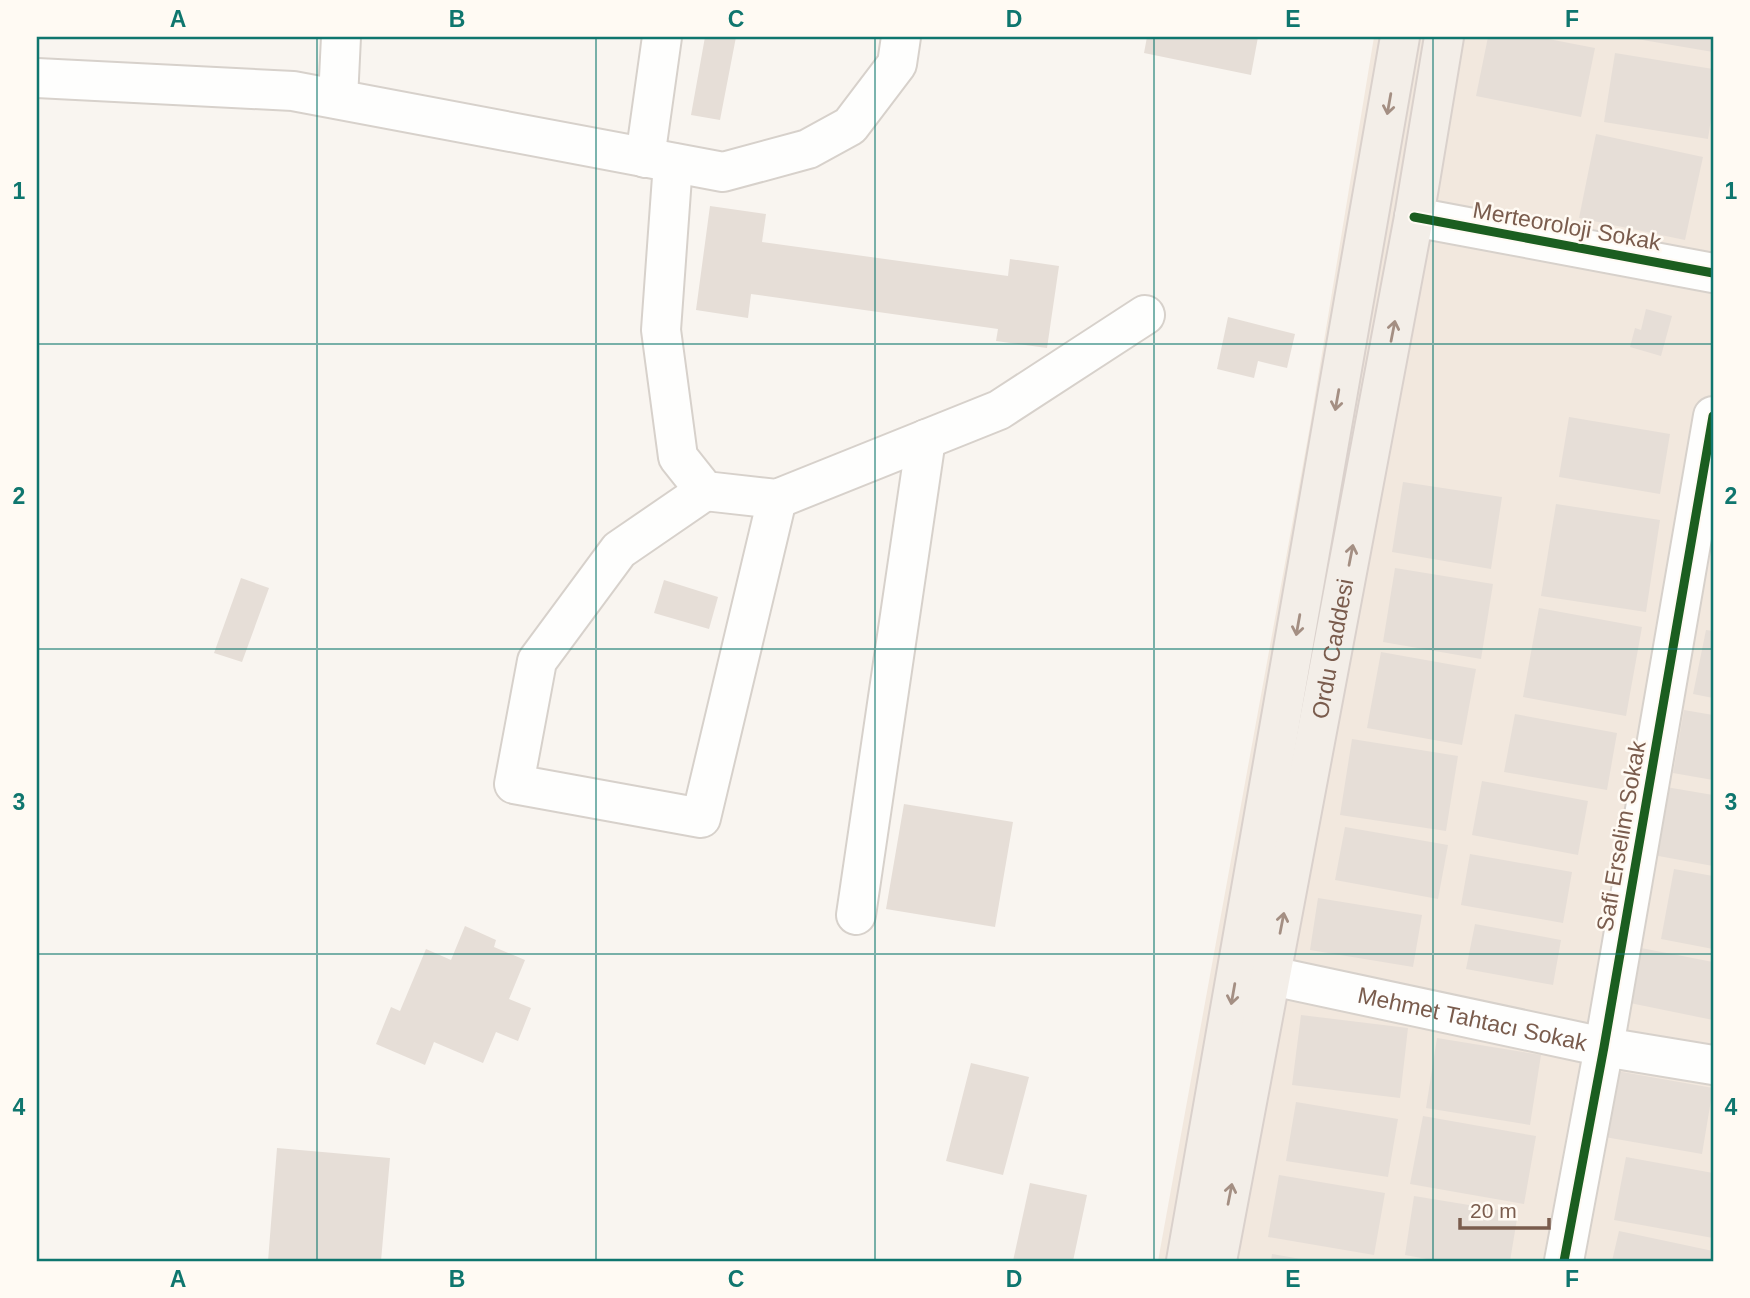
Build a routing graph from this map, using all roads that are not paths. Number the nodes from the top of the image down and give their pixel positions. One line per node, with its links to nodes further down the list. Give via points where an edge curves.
1 (341, 37): 7 (street)
2 (662, 37): 8 (street)
3 (901, 37): 8 (street, via 897,64 850,126 808,149 723,172)
4 (1400, 37): 20 (main road, Ordu Caddesi, one-way to 20)
5 (1444, 37): 9 (main road, Ordu Caddesi)
6 (37, 78): 7 (street, via 293,91)
7 (338, 99): 8 (street)
8 (659, 160): 14 (street, via 661,330 678,457)
9 (1414, 217): 10 (street, Merteoroloji Sokak); 17 (main road, Ordu Caddesi, one-way to 9)
10 (1713, 272)
11 (1145, 315): 13 (street, via 999,410)
12 (1713, 416): 18 (street, Safi Erselim Sokak)
13 (926, 439): 15 (street); 16 (street)
14 (705, 491): 15 (street); 15 (street, via 619,550 537,661 514,784 701,818)
15 (776, 499)
16 (856, 915)
17 (1272, 976): 18 (street, Mehmet Tahtacı Sokak); 21 (main road, Ordu Caddesi, one-way to 17)
18 (1604, 1046): 19 (street, Mehmet Tahtacı Sokak); 22 (street, Safi Erselim Sokak)
19 (1713, 1065)
20 (1186, 1261)
21 (1217, 1261)
22 (1564, 1261)

